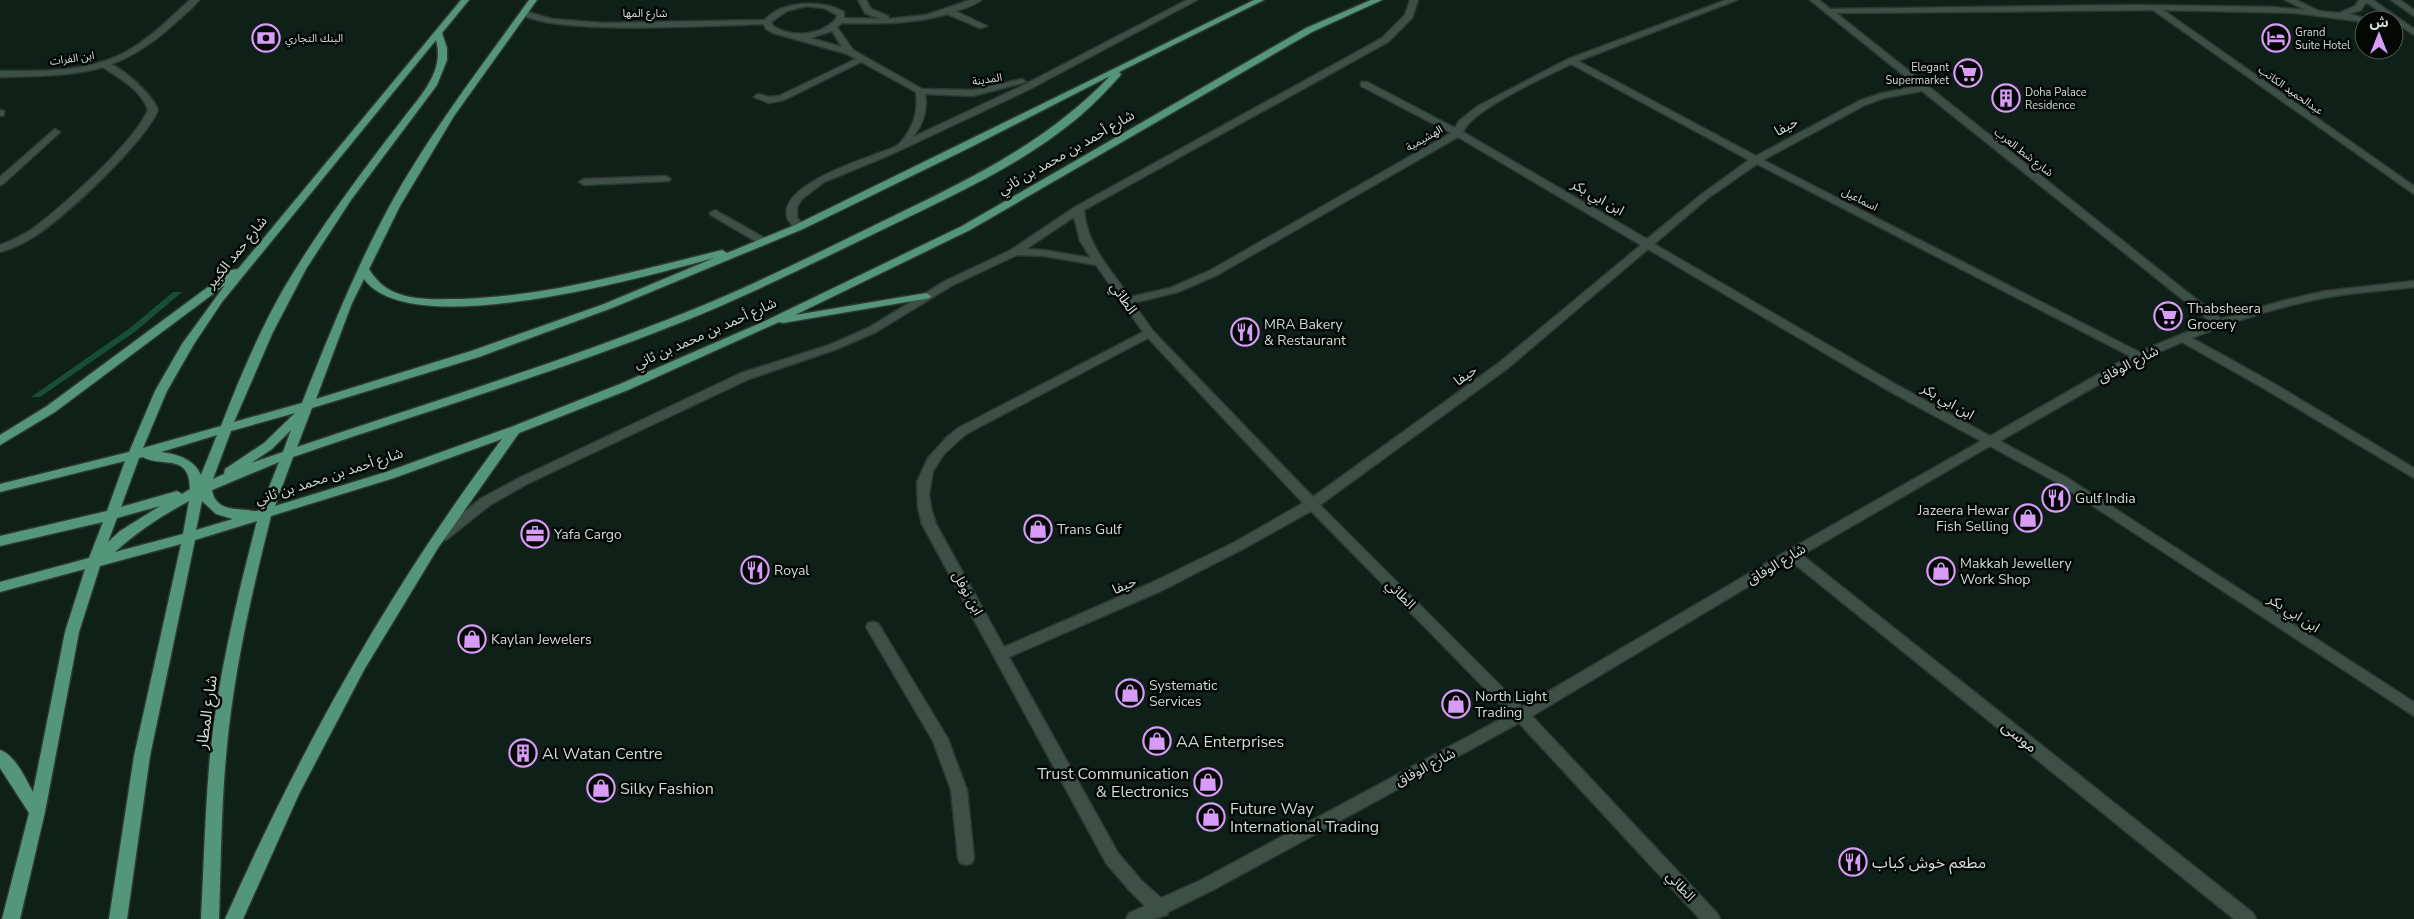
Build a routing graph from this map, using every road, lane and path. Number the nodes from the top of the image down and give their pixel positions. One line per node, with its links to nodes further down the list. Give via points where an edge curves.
1 (194, 0): 37 (street, ابن الفرات, via 142,46)
2 (465, 0): 32 (main road, شارع حمد الكبير)
3 (533, 0): 21 (main road)
4 (862, 0): 27 (street, via 872,14)
5 (976, 0): 20 (street)
6 (1194, 0): 39 (street)
7 (1260, 0): 38 (main road)
8 (1378, 0): 66 (main road, شارع أحمد بن محمد بن ثاني, via 1309,30 966,228)
9 (1414, 0): 53 (street, via 1409,16 1385,40)
10 (1734, 0): 36 (street, الهشيمية)
11 (1814, 0): 19 (street, شارع شط العرب)
12 (2289, 0): 22 (street)
13 (2364, 0): 24 (street, via 2358,8)
14 (2368, 0): 31 (street)
15 (2395, 0): 23 (street)
16 (798, 3): 17 (street); 28 (street, via 771,16)
17 (827, 3): 26 (street, via 841,14)
18 (2155, 8): 19 (street); 22 (street); 52 (street, عبدالحميد الكاتب)
19 (1828, 11): 42 (street, شارع شط العرب)
20 (950, 12): 27 (street); 29 (street)
21 (524, 13): 28 (street, شارع المها, via 551,20 596,24); 62 (main road, via 450,116 395,206)
22 (2319, 13): 24 (street)
23 (2414, 14)
24 (2340, 15): 25 (street)
25 (2354, 18)
26 (840, 20): 27 (street); 30 (street)
27 (900, 21)
28 (767, 22): 33 (street, المدينة, via 768,28 774,32)
29 (983, 26)
30 (833, 27): 33 (street); 34 (street, المدينة)
31 (2412, 32)
32 (438, 33): 60 (main road, شارع حمد الكبير); 72 (main road, via 444,49 443,66 433,85 334,216 301,269 274,318)
33 (796, 36): 34 (street, المدينة)
34 (850, 52): 35 (street, المدينة)
35 (861, 60): 43 (street, المدينة); 44 (street, via 781,98 769,100)
36 (1571, 61): 46 (street, الهشيمية, via 1481,108 1462,123); 48 (street, اسماعيل)
37 (104, 64): 40 (street, ابن الفرات, via 78,70); 58 (street, via 152,102 154,112 146,127 90,183 35,231)
38 (1123, 68): 55 (main road); 77 (main road, via 1073,117 1023,151 930,202 742,292 606,347)
39 (1055, 73): 43 (street, المدينة, via 981,92); 47 (street)
40 (0, 74)
41 (1364, 84): 46 (street, ابن ابي بكر)
42 (1922, 88): 48 (street, حيفا, via 1862,103); 67 (street, شارع شط العرب)
43 (920, 91): 47 (street, via 920,122)
44 (758, 97)
45 (55, 132): 50 (street)
46 (1458, 133): 57 (street, ابن ابي بكر); 65 (street, الهشيمية, via 1214,273 1174,290)
47 (901, 145): 55 (street, via 809,187 798,196 792,207 792,217)
48 (1756, 160): 57 (street, حيفا, via 1705,196); 70 (street, اسماعيل)
49 (666, 179): 51 (street)
50 (0, 182)
51 (584, 182)
52 (2414, 191)
53 (1079, 209): 59 (street); 61 (street, الطائي, via 1085,241)
54 (715, 213): 56 (street)
55 (799, 226): 56 (main road)
56 (764, 242): 62 (main road, via 604,285 506,301 409,300 386,293 371,282); 71 (main road, via 544,330)
57 (1648, 243): 75 (street, ابن ابي بكر); 81 (street, حيفا, via 1504,365)
58 (0, 249)
59 (1016, 252): 61 (street); 64 (street)
60 (253, 259): 74 (main road, via 51,409); 76 (main road, شارع حمد الكبير, via 218,300 188,344 161,390)
61 (1098, 262): 65 (street, الطائي)
62 (363, 268): 71 (main road)
63 (2414, 284): 67 (street, شارع الوفاق, via 2325,294)
64 (926, 296): 66 (main road); 85 (street, via 865,333 745,376 523,481 485,502)
65 (1127, 301): 68 (street, الطائي)
66 (768, 323): 73 (main road, شارع أحمد بن محمد بن ثاني, via 624,387)
67 (2219, 323): 69 (street, شارع الوفاق)
68 (1149, 333): 81 (street, الطائي); 91 (street, ابن نوفل, via 962,431 943,446 928,465 922,484 923,506 929,524)
69 (2183, 338): 70 (street, شارع الوفاق); 78 (street)
70 (2138, 356): 75 (street, شارع الوفاق)
71 (309, 405): 72 (main road); 77 (main road); 80 (main road, via 268,446)
72 (225, 430): 76 (main road); 80 (main road)
73 (515, 430): 82 (main road, شارع أحمد بن محمد بن ثاني); 85 (main road, via 475,482)
74 (0, 441)
75 (1988, 442): 87 (street, شارع الوفاق); 92 (street, ابن ابي بكر, via 2031,462 2104,506)
76 (134, 455): 79 (main road); 80 (main road, via 178,460 193,472); 83 (main road, شارع حمد الكبير)
77 (288, 455): 80 (main road); 82 (main road)
78 (2414, 474)
79 (0, 488)
80 (200, 489): 82 (main road, via 217,509 238,515); 83 (main road); 84 (main road); 88 (main road, via 139,524)
81 (1312, 504): 91 (street, حيفا, via 1156,587); 93 (street, الطائي)
82 (265, 514): 84 (main road, شارع أحمد بن محمد بن ثاني); 100 (main road, شارع المطار, via 226,694 218,756)
83 (111, 515): 86 (main road); 88 (main road, شارع حمد الكبير)
84 (189, 537): 88 (main road, شارع أحمد بن محمد بن ثاني); 99 (main road, via 152,703)
85 (437, 540): 101 (main road, via 367,649 314,746)
86 (0, 541)
87 (1792, 554): 93 (street, شارع الوفاق); 104 (street, موسى)
88 (94, 563): 89 (main road, شارع أحمد بن محمد بن ثاني); 95 (main road, via 72,632)
89 (0, 587)
90 (872, 627): 96 (street, via 940,739 959,790)
91 (1002, 654): 97 (street, ابن نوفل, via 1112,858)
92 (2414, 710)
93 (1521, 715): 97 (street, شارع الوفاق); 103 (street, الطائي)
94 (0, 757): 95 (main road)
95 (37, 812): 98 (main road)
96 (966, 858)
97 (1161, 909): 102 (street)
98 (11, 919)
99 (118, 919)
100 (210, 919)
101 (234, 919)
102 (1136, 919)
103 (1711, 919)
104 (2247, 919)

